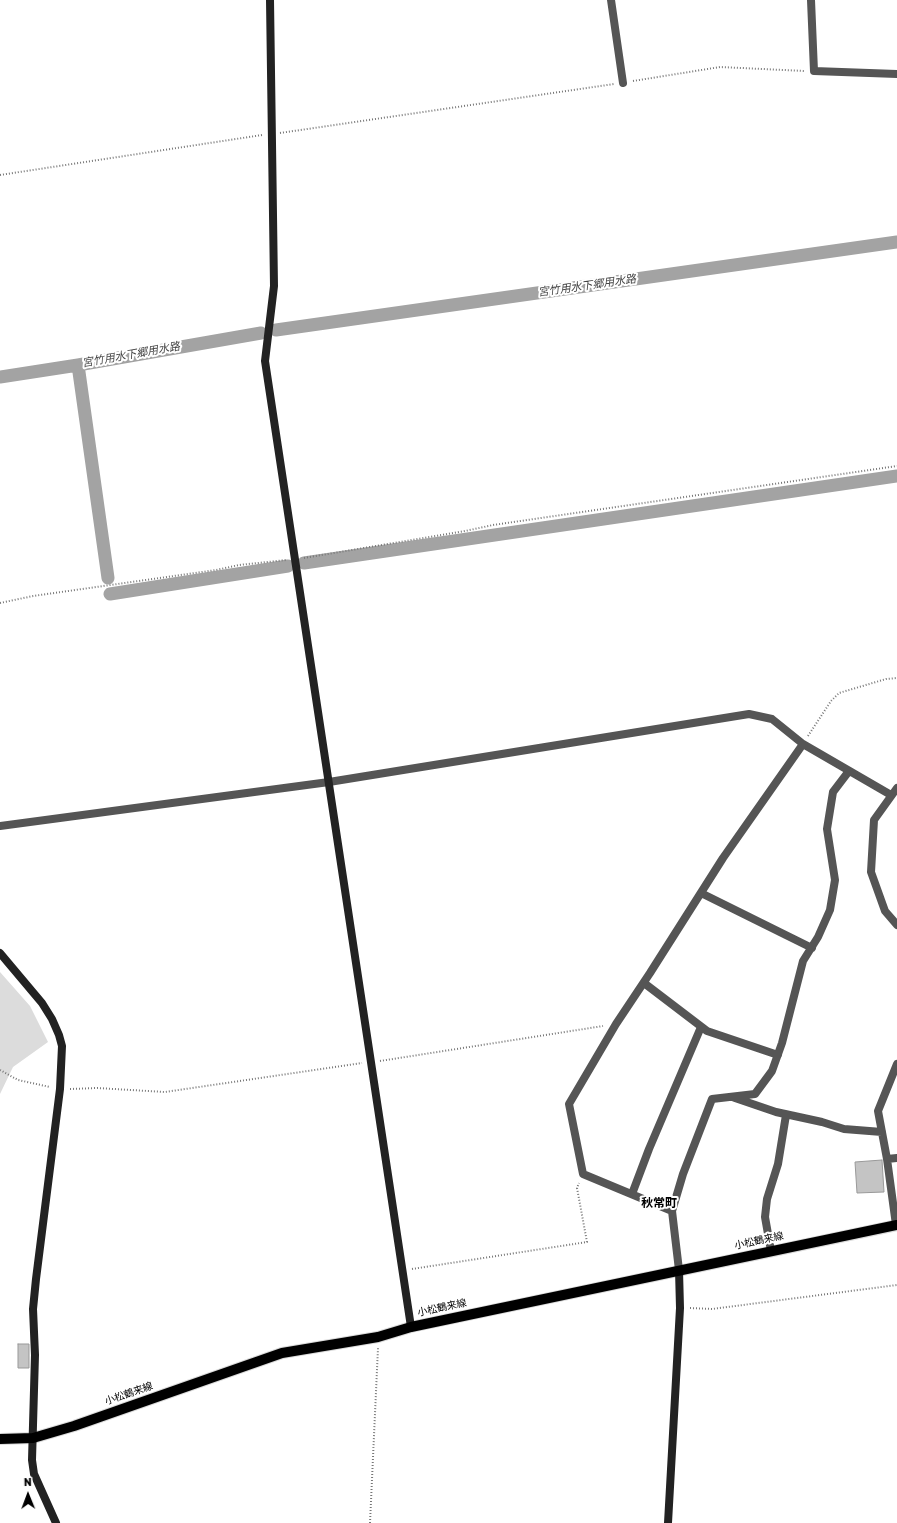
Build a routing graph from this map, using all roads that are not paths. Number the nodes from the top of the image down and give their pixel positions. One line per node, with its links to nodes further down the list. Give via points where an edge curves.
1 (270, 0): 8 (street, via 274,286 265,361)
2 (611, 0): 5 (street)
3 (811, 0): 4 (street, via 814,71)
4 (897, 74)
5 (623, 83)
6 (803, 744): 7 (street); 8 (street, via 772,719 749,714); 12 (street)
7 (849, 770): 10 (street); 14 (street, via 833,792 827,829 835,880 830,910)
8 (329, 782): 11 (street); 30 (street)
9 (897, 788): 10 (street)
10 (891, 795): 13 (street, via 874,820 871,872 885,911)
11 (0, 826)
12 (701, 893): 14 (street); 16 (street)
13 (897, 925)
14 (812, 948): 18 (street, via 803,961)
15 (0, 953): 31 (street, via 42,1003 52,1019 60,1035 63,1058 33,1309 36,1355)
16 (644, 983): 17 (street); 25 (street, via 616,1024 569,1104 583,1174)
17 (701, 1027): 18 (street); 25 (street)
18 (778, 1055): 20 (street, via 772,1071 755,1094)
19 (897, 1064): 22 (street, via 878,1111)
20 (732, 1097): 21 (street); 26 (street, via 712,1099 683,1174)
21 (786, 1114): 22 (street, via 844,1128); 28 (street, via 778,1164 765,1211)
22 (882, 1132): 24 (street)
23 (897, 1158): 24 (street)
24 (887, 1159): 27 (street)
25 (632, 1194): 26 (street)
26 (672, 1211): 29 (street)
27 (896, 1225): 28 (main road, 小松鶴来線)
28 (771, 1251): 29 (main road, 小松鶴来線)
29 (679, 1270): 30 (main road, 小松鶴来線); 34 (street, via 680,1308)
30 (411, 1327): 31 (main road, 小松鶴来線, via 378,1337 282,1354)
31 (33, 1438): 32 (main road, 小松鶴来線); 33 (street, via 34,1474)
32 (0, 1440)
33 (56, 1523)
34 (668, 1523)

